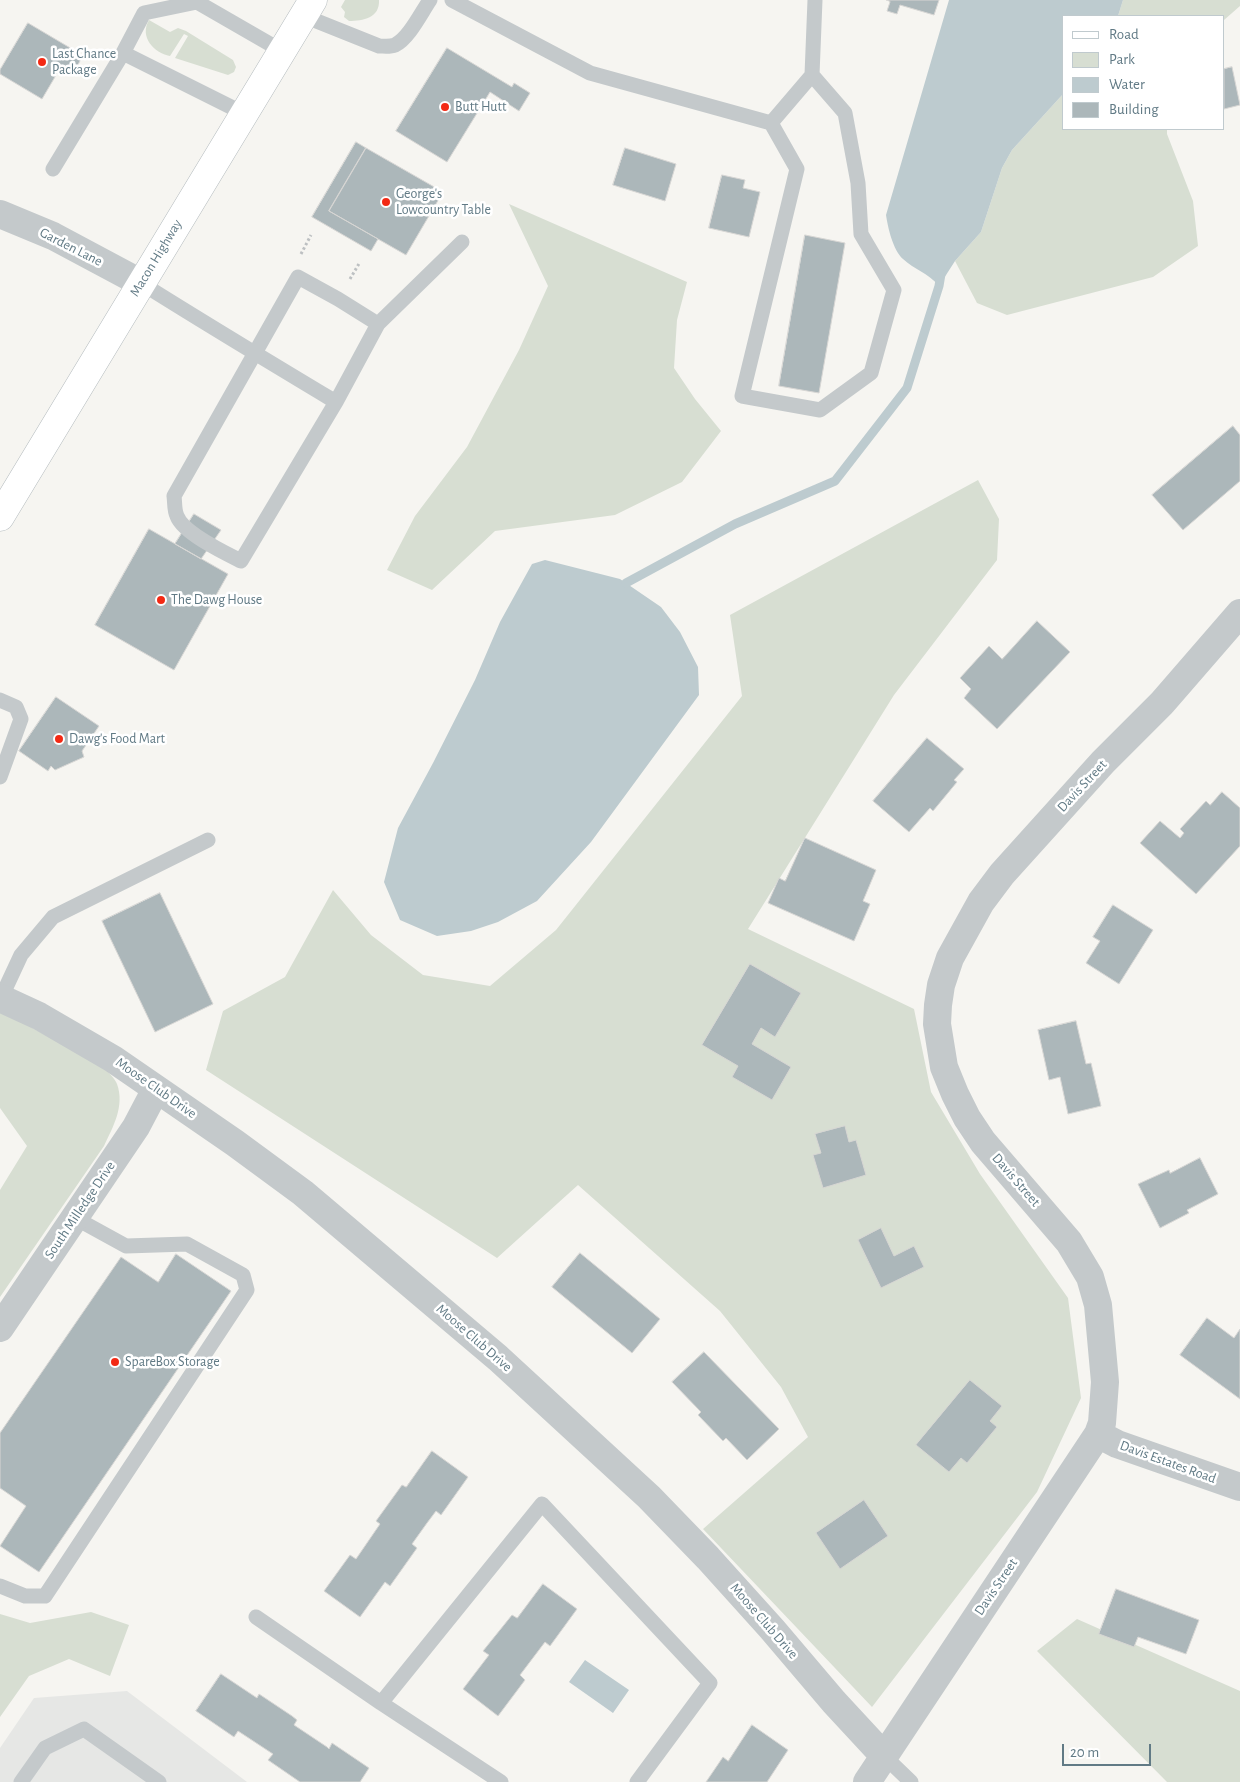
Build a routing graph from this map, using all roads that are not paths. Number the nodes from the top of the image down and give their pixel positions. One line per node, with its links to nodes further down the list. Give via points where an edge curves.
1 (430, 0): 4 (lane, via 405,37 388,47 379,46)
2 (452, 0): 9 (lane, via 590,73)
3 (815, 0): 7 (lane)
4 (308, 8): 5 (main road, Macon Highway)
5 (282, 51): 6 (lane, via 197,2 144,12); 8 (main road, Macon Highway)
6 (123, 53): 8 (lane); 10 (lane)
7 (812, 75): 9 (lane); 9 (lane, via 845,113 858,183 861,234 894,290 871,373 820,410 742,396 796,169)
8 (245, 114): 13 (main road, Macon Highway)
9 (771, 123)
10 (53, 169)
11 (0, 214): 13 (street, Garden Lane, via 54,236)
12 (462, 242): 14 (lane)
13 (141, 283): 15 (lane); 17 (main road, Macon Highway)
14 (378, 324): 15 (lane, via 298,277); 16 (lane)
15 (255, 352): 16 (lane); 16 (lane, via 174,496 177,516 185,527 211,545 241,561)
16 (336, 402)
17 (0, 517)
18 (1240, 613): 26 (street, Davis Street, via 1162,703 1103,762 1002,874 981,902 950,958 940,995 937,1024 944,1066 967,1118 983,1142 1069,1242 1090,1277 1098,1305 1105,1382)
19 (0, 700): 20 (lane, via 16,707 21,719)
20 (0, 777)
21 (208, 840): 22 (lane, via 53,917 21,955)
22 (0, 998): 23 (street, Moose Club Drive, via 74,1035)
23 (156, 1089): 24 (street, South Milledge Drive, via 136,1127); 31 (street, Moose Club Drive, via 303,1193 498,1358 649,1497 708,1558)
24 (75, 1218): 25 (street, South Milledge Drive); 28 (lane, via 126,1246 187,1244 243,1275 247,1290 45,1596 25,1596)
25 (0, 1328)
26 (1098, 1434): 27 (street, Davis Estates Road, via 1117,1444); 31 (street, Davis Street)
27 (1240, 1487)
28 (0, 1586)
29 (256, 1617): 30 (lane)
30 (381, 1703): 34 (lane); 35 (lane, via 542,1504 710,1683)
31 (884, 1756): 36 (street, Davis Street); 37 (lane)
32 (21, 1782): 33 (lane, via 45,1748 84,1729)
33 (160, 1782)
34 (501, 1782)
35 (637, 1782)
36 (867, 1782)
37 (911, 1782)

